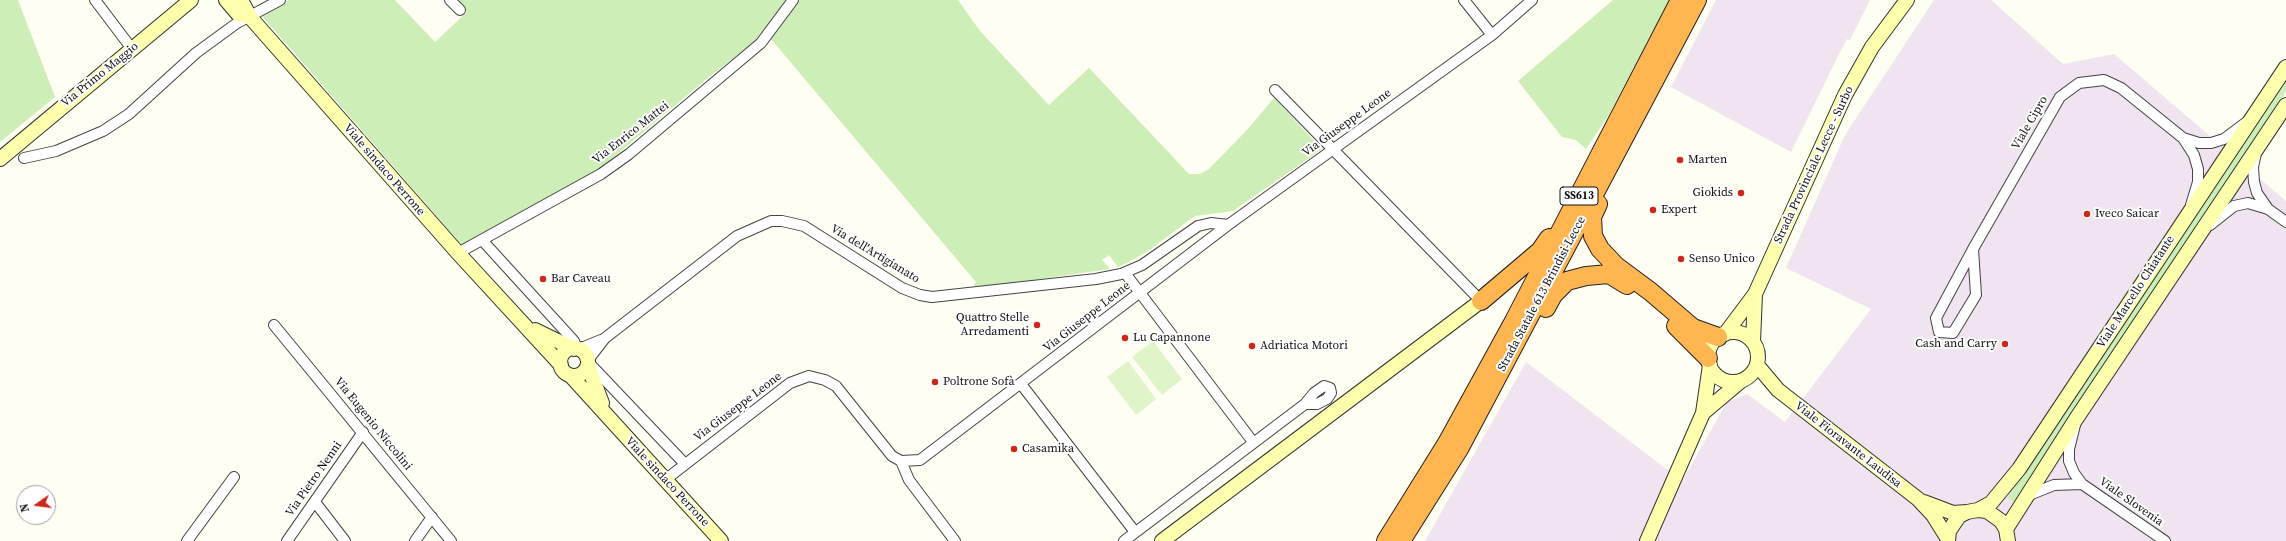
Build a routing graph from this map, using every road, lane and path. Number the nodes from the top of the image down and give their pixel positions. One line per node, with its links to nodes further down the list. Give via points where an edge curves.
1 (95, 0): 16 (street)
2 (191, 0): 16 (street, Via Primo Maggio)
3 (226, 0): 14 (street, via 238,14)
4 (241, 0): 14 (street)
5 (280, 0): 14 (street)
6 (450, 0): 13 (street)
7 (793, 0): 33 (street, Via Enrico Mattei, via 761,43 629,154 601,174)
8 (1464, 0): 15 (street)
9 (1532, 0): 15 (street, Via Giuseppe Leone)
10 (1680, 0): 22 (highway, Strada Statale 613 Brindisi-Lecce / SS613)
11 (1697, 0): 19 (highway, Strada Statale 613 Brindisi-Lecce / SS613)
12 (1906, 0): 38 (street, Strada Provinciale Lecce - Surbo, via 1872,47 1845,95)
13 (460, 10)
14 (250, 17): 27 (street, via 237,23 196,54 129,114 103,132 56,151); 35 (street, Viale sindaco Perrone)
15 (1492, 35): 25 (street, Via Giuseppe Leone)
16 (132, 49): 26 (street, Via Primo Maggio)
17 (2286, 67): 21 (street, Viale Marcello Chiatante)
18 (1275, 90): 25 (street)
19 (1650, 90): 42 (highway, via 1642,119 1592,216 1593,236 1600,249 1616,266 1693,328); 51 (highway, Strada Statale 613 Brindisi-Lecce / SS613)
20 (2286, 105): 24 (street, Viale Marcello Chiatante)
21 (2251, 119): 23 (street, Viale Cipro, via 2224,139 2211,143 2199,143); 29 (street, Viale Marcello Chiatante)
22 (1609, 137): 39 (highway, via 1597,148 1540,251); 81 (highway, Strada Statale 613 Brindisi-Lecce / SS613, via 1447,444)
23 (2183, 138): 29 (street, Viale Cipro, via 2194,155 2198,169 2198,182); 34 (street, Viale Cipro, via 2121,88 2104,80 2079,83 2060,97)
24 (2257, 148): 28 (street, via 2253,167 2254,182 2257,193); 32 (street, Viale Marcello Chiatante)
25 (1333, 149): 31 (street, Via Giuseppe Leone); 39 (street)
26 (4, 155)
27 (24, 158)
28 (2268, 209): 30 (street); 32 (street, via 2248,202 2234,206)
29 (2189, 212): 67 (street, Viale Marcello Chiatante, via 2019,469 1991,503)
30 (2286, 222)
31 (1228, 225): 36 (street, Via dell'Artigianato, via 1211,223 1198,226 1142,265); 37 (street, Via Giuseppe Leone)
32 (2201, 233): 55 (street, Viale Marcello Chiatante)
33 (482, 240): 35 (street, Via Enrico Mattei); 44 (street, via 574,341)
34 (1973, 249): 34 (street, Viale Cipro, via 1936,318 1939,332 1954,333 1976,295)
35 (458, 253): 40 (street, Viale sindaco Perrone)
36 (1125, 273): 37 (street); 44 (street, Via dell'Artigianato, via 1096,279 943,296 920,295 902,288 804,226 771,221 737,236)
37 (1139, 293): 50 (street, Via Giuseppe Leone); 58 (street)
38 (1755, 294): 42 (street, Strada Provinciale Lecce - Surbo); 43 (street, Strada Provinciale Lecce - Surbo)
39 (1481, 301): 80 (street)
40 (520, 321): 44 (street, Viale sindaco Perrone); 46 (street, Viale sindaco Perrone)
41 (274, 325): 57 (street, Via Eugenio Niccolini)
42 (1722, 335): 43 (street, via 1740,333); 45 (street, via 1713,343)
43 (1753, 342): 47 (street, via 1758,357)
44 (582, 356): 46 (street, via 563,354); 48 (street, via 581,374); 56 (street, Viale sindaco Perrone, via 598,396); 60 (street)
45 (1709, 361): 49 (street, via 1719,378 1726,381); 51 (highway, via 1690,338 1632,287 1609,274 1586,276 1567,281 1553,295 1514,364); 54 (street)
46 (561, 365): 48 (street, Viale sindaco Perrone)
47 (1757, 365): 49 (street); 52 (street, Viale Fioravante Laudisa)
48 (571, 376): 56 (street, Viale sindaco Perrone)
49 (1745, 379): 52 (street, Viale Fioravante Laudisa); 54 (street)
50 (1021, 384): 59 (street, Via Giuseppe Leone, via 920,460); 69 (street)
51 (1492, 388): 82 (highway, Strada Statale 613 Brindisi-Lecce / SS613, via 1459,449)
52 (1778, 390): 65 (street, Viale Fioravante Laudisa)
53 (1305, 404): 58 (street)
54 (1703, 413): 83 (street)
55 (2076, 419): 63 (street, Viale Slovenia, via 2069,460); 64 (street, Viale Marcello Chiatante)
56 (613, 422): 62 (street, Viale sindaco Perrone)
57 (363, 432): 66 (street, Via Pietro Nenni); 68 (street, Via Eugenio Niccolini)
58 (1253, 442): 69 (street)
59 (901, 461): 60 (street, Via Giuseppe Leone, via 892,456 836,386 810,376 790,383); 78 (street, via 910,480)
60 (685, 464): 62 (street, Via Giuseppe Leone)
61 (234, 477): 72 (street)
62 (665, 480): 77 (street, Viale sindaco Perrone)
63 (2082, 484): 64 (street, Viale Slovenia, via 2054,485); 84 (street, Viale Slovenia)
64 (2027, 496): 70 (street, Viale Marcello Chiatante)
65 (1918, 500): 67 (street, Viale Fioravante Laudisa, via 1953,512); 71 (street, Viale Fioravante Laudisa, via 1933,515)
66 (316, 502): 73 (street, Via Pietro Nenni); 74 (street)
67 (1973, 511): 70 (street, Viale Marcello Chiatante, via 1995,515); 71 (street, Viale Marcello Chiatante, via 1953,523)
68 (432, 517): 75 (street); 76 (street, Via Eugenio Niccolini)
69 (1135, 532): 79 (street)
70 (2007, 535)
71 (1948, 540)
72 (187, 541)
73 (287, 541)
74 (345, 541)
75 (414, 541)
76 (451, 541)
77 (721, 541)
78 (955, 541)
79 (1124, 541)
80 (1162, 541)
81 (1386, 541)
82 (1401, 541)
83 (1647, 541)
84 (2165, 541)

